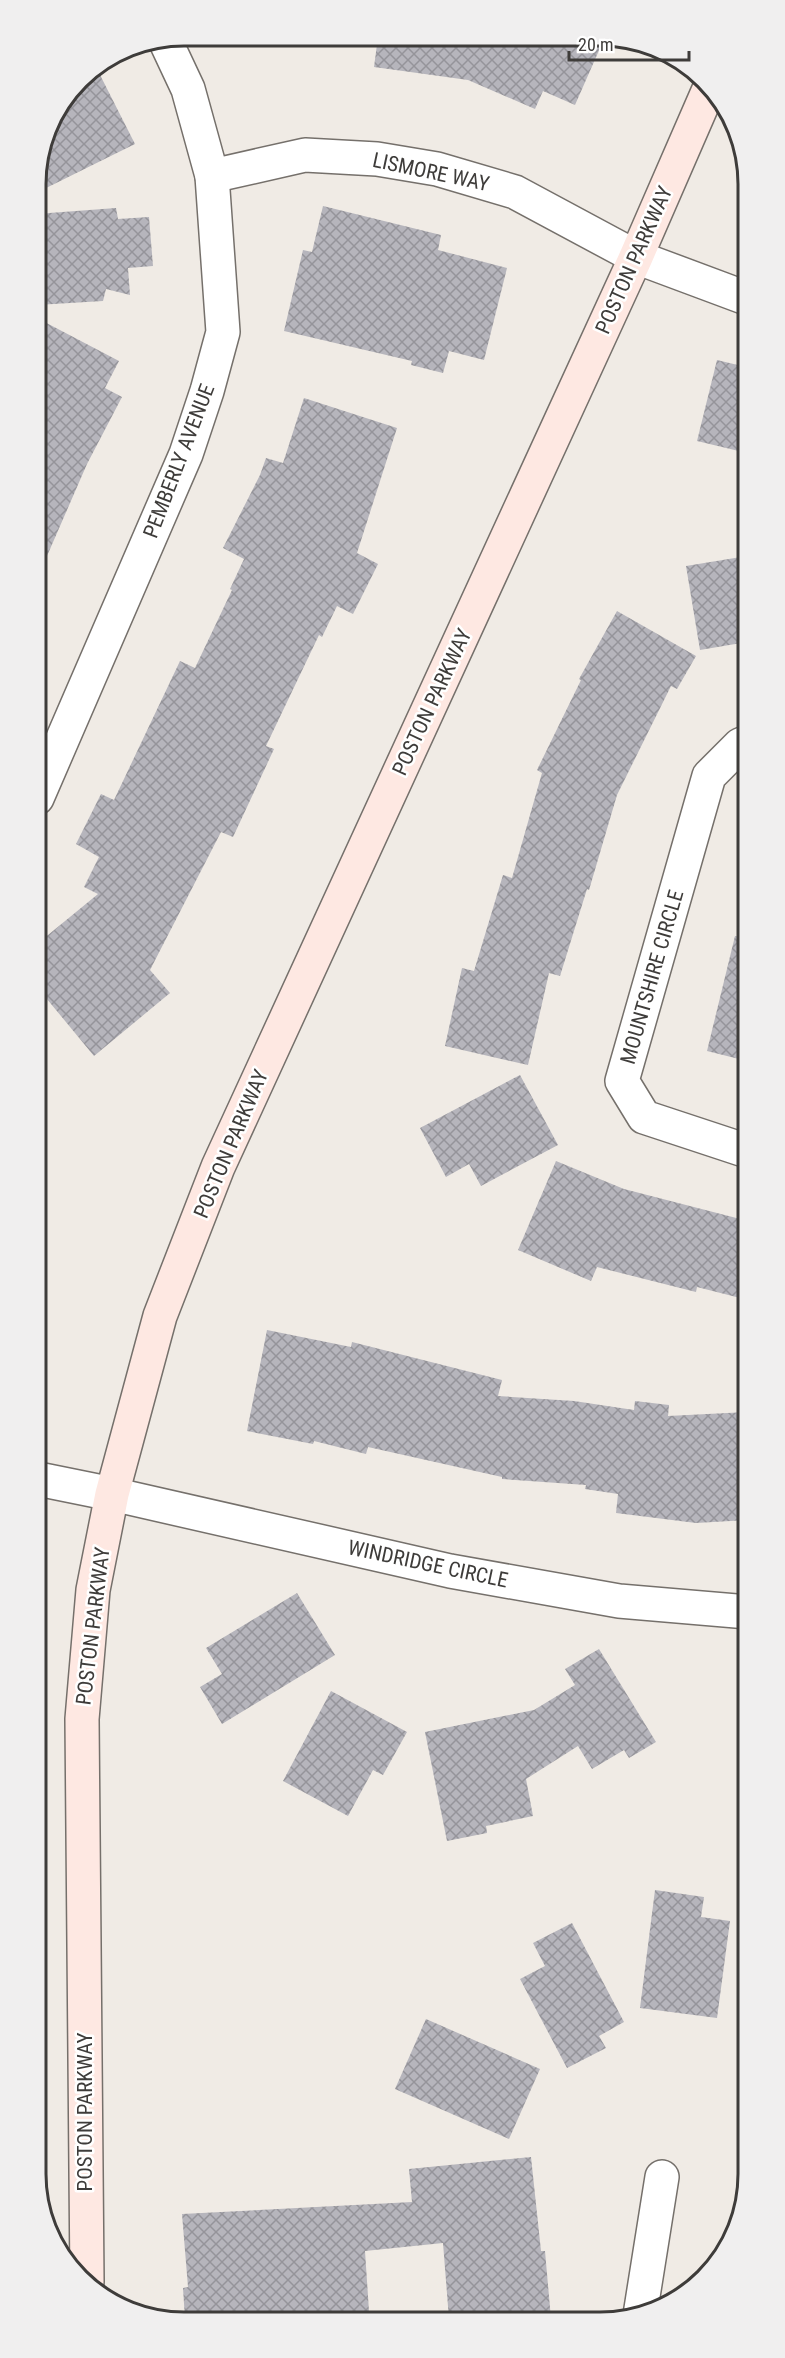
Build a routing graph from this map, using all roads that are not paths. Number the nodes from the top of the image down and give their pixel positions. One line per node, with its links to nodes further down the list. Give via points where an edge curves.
1 (169, 48): 3 (street, PEMBERLY AVENUE, via 188,89)
2 (706, 96): 4 (street, POSTON PARKWAY)
3 (212, 176): 4 (street, LISMORE WAY, via 305,155 377,159 437,169 515,192); 7 (street, PEMBERLY AVENUE, via 223,332 207,391 186,454)
4 (636, 256): 5 (street, LISMORE WAY); 10 (street, POSTON PARKWAY, via 218,1167 160,1316)
5 (738, 295)
6 (738, 747): 8 (street, MOUNTSHIRE CIRCLE, via 710,776 622,1081 644,1117)
7 (47, 776)
8 (738, 1148)
9 (46, 1481): 10 (street)
10 (112, 1494): 11 (street, WINDRIDGE CIRCLE, via 462,1573 620,1601); 13 (street, POSTON PARKWAY, via 93,1590 82,1719)
11 (738, 1611)
12 (662, 2177): 14 (street)
13 (87, 2271)
14 (642, 2305)

